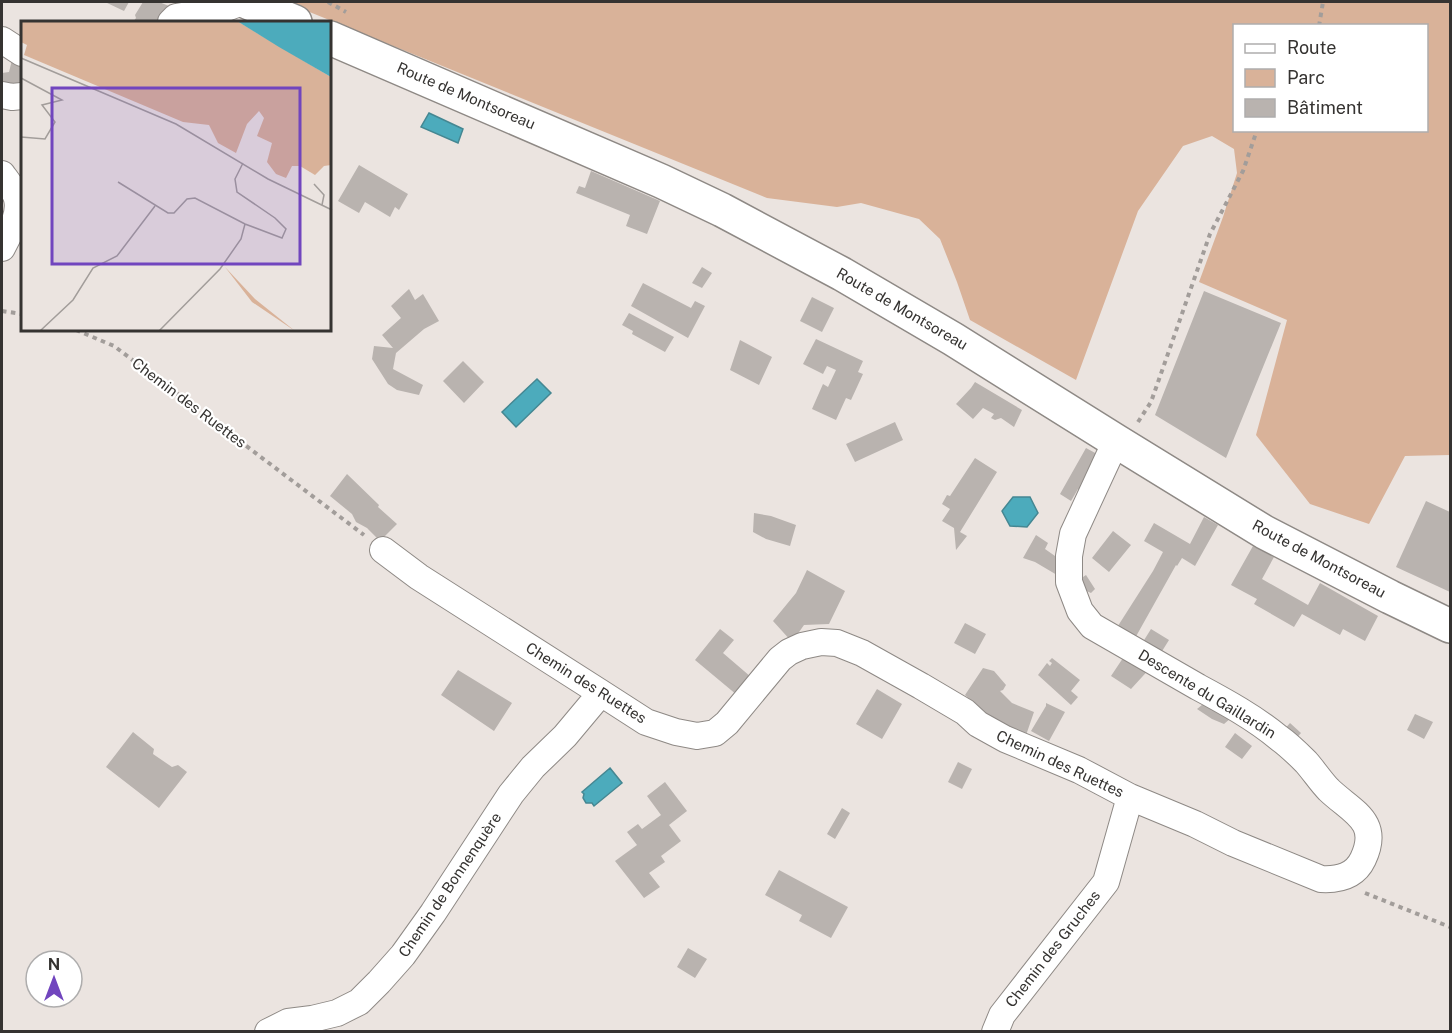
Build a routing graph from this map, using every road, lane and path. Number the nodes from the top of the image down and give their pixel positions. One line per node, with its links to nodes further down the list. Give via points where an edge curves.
1 (242, 2): 4 (street, via 205,16 188,15)
2 (247, 2): 5 (main road)
3 (1323, 2): 6 (path)
4 (172, 21)
5 (293, 21)
6 (1319, 24)
7 (332, 39): 18 (main road, Route de Montsoreau, via 722,210 943,333)
8 (2, 40): 9 (street)
9 (21, 52)
10 (2, 95): 11 (street)
11 (21, 96)
12 (1256, 132): 18 (path, via 1243,171 1210,234 1151,402)
13 (2, 174): 14 (street, via 17,199 17,216)
14 (2, 248)
15 (2, 311): 16 (path)
16 (21, 314)
17 (81, 332): 19 (path, Chemin des Ruettes, via 114,346)
18 (1119, 443): 20 (main road, Route de Montsoreau, via 1264,532); 23 (street, Descente du Gaillardin, via 1072,534 1069,582 1080,611 1092,626 1279,737 1328,789 1358,814 1367,825 1369,839 1364,857 1358,869)
19 (383, 550): 21 (street, Chemin des Ruettes)
20 (1450, 626)
21 (601, 693): 22 (street, Chemin des Ruettes, via 646,722 697,736 716,733 789,652 821,642 837,643 921,686 1005,739 1079,770); 25 (street, Chemin de Bonnenquère, via 512,794 433,913 379,982 359,1002 338,1013 288,1022)
22 (1130, 797): 23 (street, Chemin des Ruettes, via 1322,879); 26 (street, Chemin des Gruches, via 1106,882 1002,1015)
23 (1334, 879): 24 (path)
24 (1450, 927)
25 (268, 1032)
26 (994, 1032)

